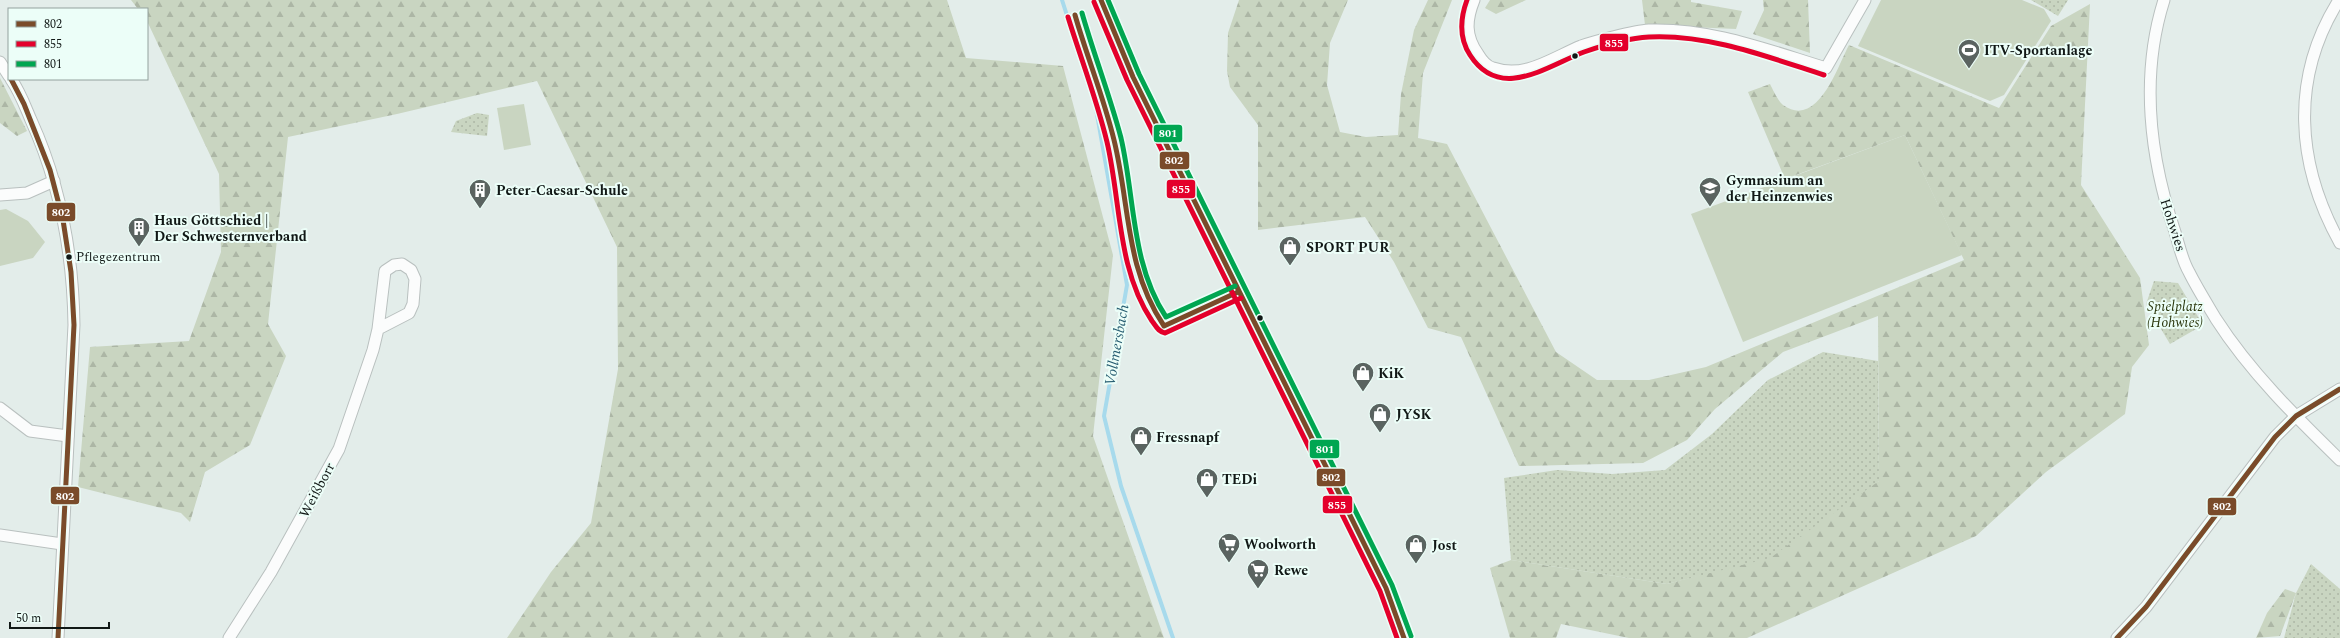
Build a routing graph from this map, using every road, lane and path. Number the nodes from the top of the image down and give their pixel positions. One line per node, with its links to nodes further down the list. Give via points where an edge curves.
1 (1101, 0): 22 (main road, via 1133,77 1386,588)
2 (1474, 0): 3 (street, via 1468,15 1468,37 1482,60 1491,68 1510,72 1538,67 1582,46 1648,30 1698,32 1734,38 1826,68)
3 (1865, 0)
4 (2164, 0): 15 (street, Hohwies, via 2150,85 2157,166 2165,203 2188,271 2217,320 2240,352)
5 (2339, 0): 11 (street, via 2312,53 2303,102 2308,156 2314,183)
6 (0, 62): 7 (street)
7 (8, 74)
8 (12, 80): 9 (street, via 21,95 42,145)
9 (54, 181): 10 (street, via 27,193); 16 (street, via 67,233 74,291)
10 (0, 195)
11 (2340, 243)
12 (378, 329): 12 (street, Weißborr, via 384,271 402,264 411,270 415,279 413,304 409,313); 21 (street, Weißborr, via 338,449 271,572)
13 (2340, 389): 15 (street)
14 (0, 408): 16 (street, via 30,431)
15 (2296, 416): 17 (street, Hohwies); 23 (street, via 2275,437 2146,607)
16 (68, 436): 19 (street)
17 (2340, 460)
18 (0, 535): 19 (street)
19 (62, 544): 20 (street)
20 (58, 638)
21 (229, 638)
22 (1404, 638)
23 (2117, 638)

